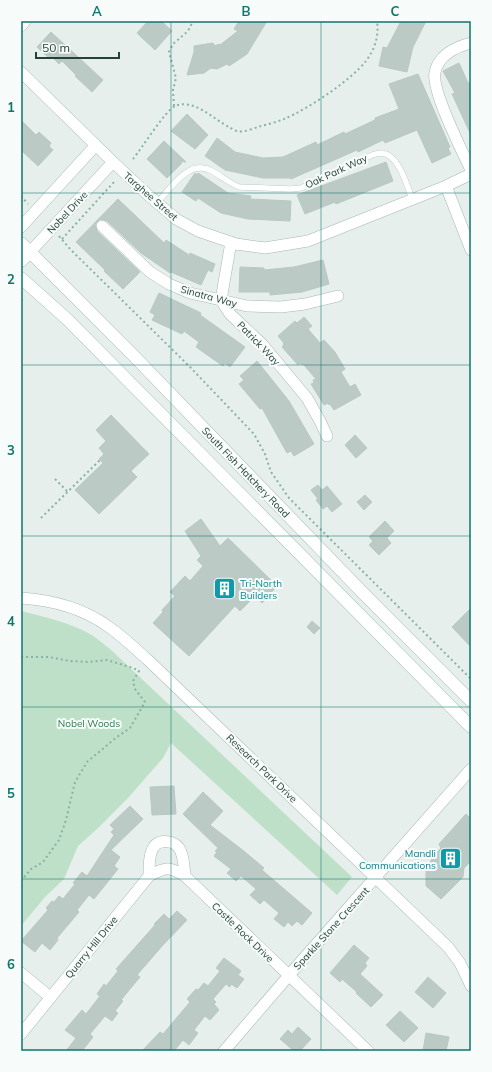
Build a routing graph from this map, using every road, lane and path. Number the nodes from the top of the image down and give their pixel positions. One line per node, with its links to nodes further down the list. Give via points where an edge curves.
1 (25, 21): 4 (street)
2 (193, 21): 7 (path, via 169,52 176,78 173,90)
3 (377, 21): 7 (path, via 377,40 365,61 348,78 319,99 285,118 237,132 197,106)
4 (21, 26)
5 (471, 43): 11 (street, via 451,50 441,59 434,73 438,98)
6 (21, 72): 8 (street, Targhee Street)
7 (174, 106): 9 (path)
8 (96, 145): 10 (street, Targhee Street); 20 (street)
9 (133, 159)
10 (113, 162): 18 (street, Targhee Street); 22 (street, Nobel Drive)
11 (471, 170)
12 (471, 174): 14 (street, Targhee Street)
13 (114, 182): 35 (path, via 62,240 254,434 271,472 289,498)
14 (446, 186): 16 (street, Targhee Street); 23 (street)
15 (21, 196): 17 (path)
16 (412, 199): 18 (lane, Oak Park Way, via 398,164 390,156 382,154 372,155 301,188 290,189 239,187 210,170 192,168 184,173); 21 (street, Targhee Street, via 308,241 265,248)
17 (26, 201)
18 (157, 203): 21 (street, Targhee Street, via 176,219 198,231)
19 (102, 226): 27 (street, Sinatra Way, via 150,272 169,284 190,293)
20 (21, 227)
21 (231, 242): 27 (street)
22 (25, 247): 24 (main road, Nobel Drive); 36 (main road, South Fish Hatchery Road)
23 (471, 250)
24 (21, 261)
25 (21, 278): 37 (main road, South Fish Hatchery Road, via 68,320)
26 (338, 296): 27 (street, Sinatra Way, via 281,307 247,306)
27 (221, 300): 28 (street, Patrick Way, via 230,314 262,344 307,398)
28 (327, 436)
29 (100, 460): 31 (path)
30 (55, 479): 31 (path)
31 (68, 492): 32 (path)
32 (41, 518)
33 (21, 598): 42 (street, Research Park Drive, via 38,599 78,610 109,627 149,660)
34 (21, 657): 43 (path, via 49,657 89,662 107,660 133,668 139,671 133,681 135,689 145,702 130,728 87,762 75,782 59,840 43,862 31,869)
35 (471, 679)
36 (471, 701)
37 (471, 727)
38 (471, 769): 42 (street, Sparkle Stone Crescent)
39 (168, 869): 40 (street, Quarry Hill Drive); 41 (street, Castle Rock Drive)
40 (150, 876): 41 (street, via 150,852 156,844 164,841 172,842 179,848); 47 (street, Quarry Hill Drive)
41 (185, 876): 45 (street, Castle Rock Drive)
42 (375, 878): 45 (street, Sparkle Stone Crescent); 46 (street, Research Park Drive, via 448,947 460,963)
43 (21, 881)
44 (21, 973): 47 (street)
45 (289, 976): 49 (street, Sparkle Stone Crescent); 50 (street, Castle Rock Drive)
46 (471, 986)
47 (50, 997): 48 (street, Quarry Hill Drive)
48 (21, 1034)
49 (224, 1051)
50 (368, 1051)

